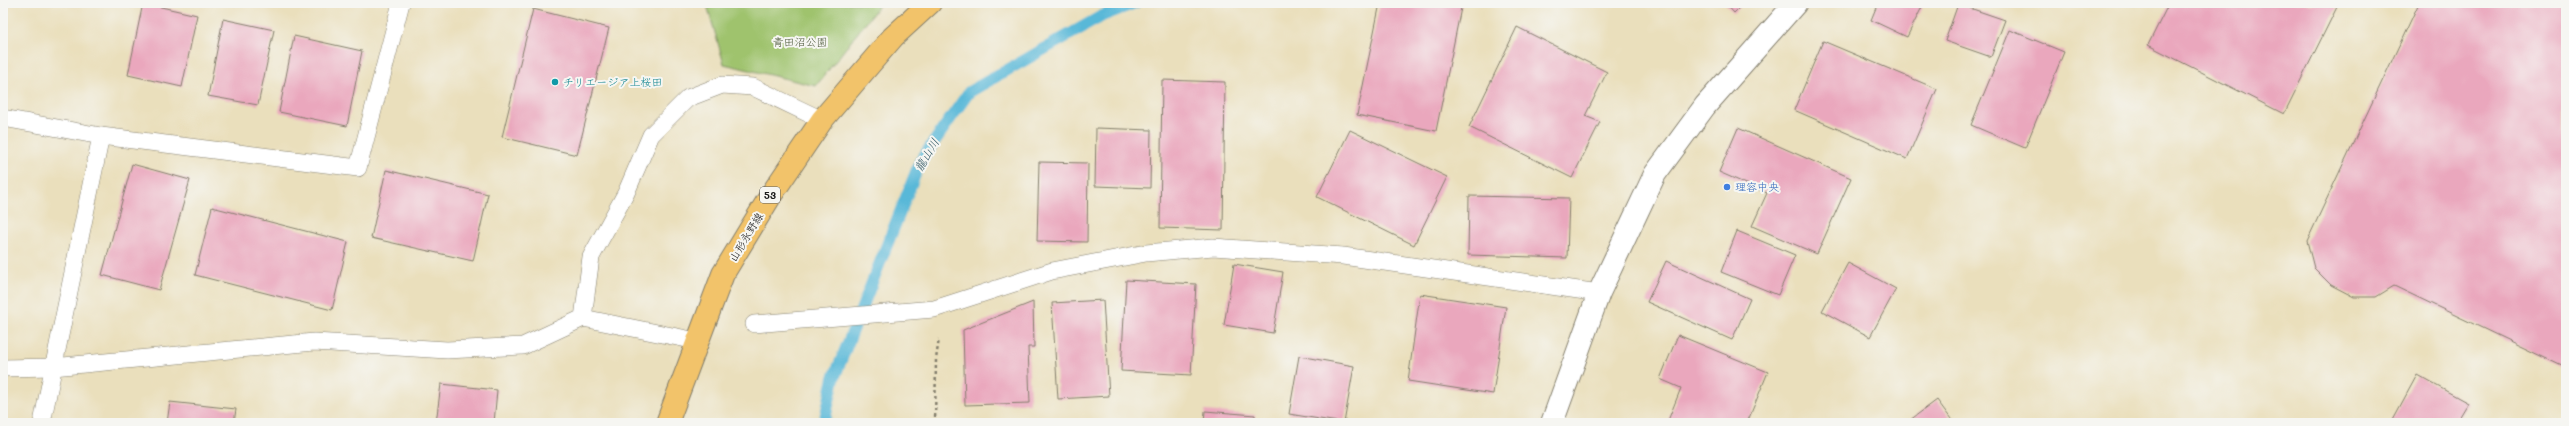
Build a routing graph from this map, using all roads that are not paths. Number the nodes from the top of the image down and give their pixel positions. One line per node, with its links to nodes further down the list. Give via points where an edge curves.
1 (401, 3): 6 (lane, via 358,168)
2 (930, 3): 5 (main road, 山形永野線 / 53, via 893,37)
3 (1796, 3): 7 (street, via 1705,106 1654,174)
4 (3, 118): 6 (lane)
5 (822, 120): 8 (lane, via 754,87 722,85 688,98 651,134 626,193 591,257); 10 (main road, 山形永野線 / 53, via 771,195 723,274)
6 (101, 136): 11 (lane)
7 (1599, 293): 9 (lane, via 1343,256 1213,247 1146,253 1052,271 940,307); 15 (street)
8 (583, 318): 10 (lane); 11 (lane, via 523,346 447,350 314,342)
9 (754, 324)
10 (697, 341): 14 (main road, 山形永野線 / 53)
11 (53, 367): 12 (lane); 13 (lane)
12 (3, 368)
13 (42, 423)
14 (667, 423)
15 (1552, 423)

